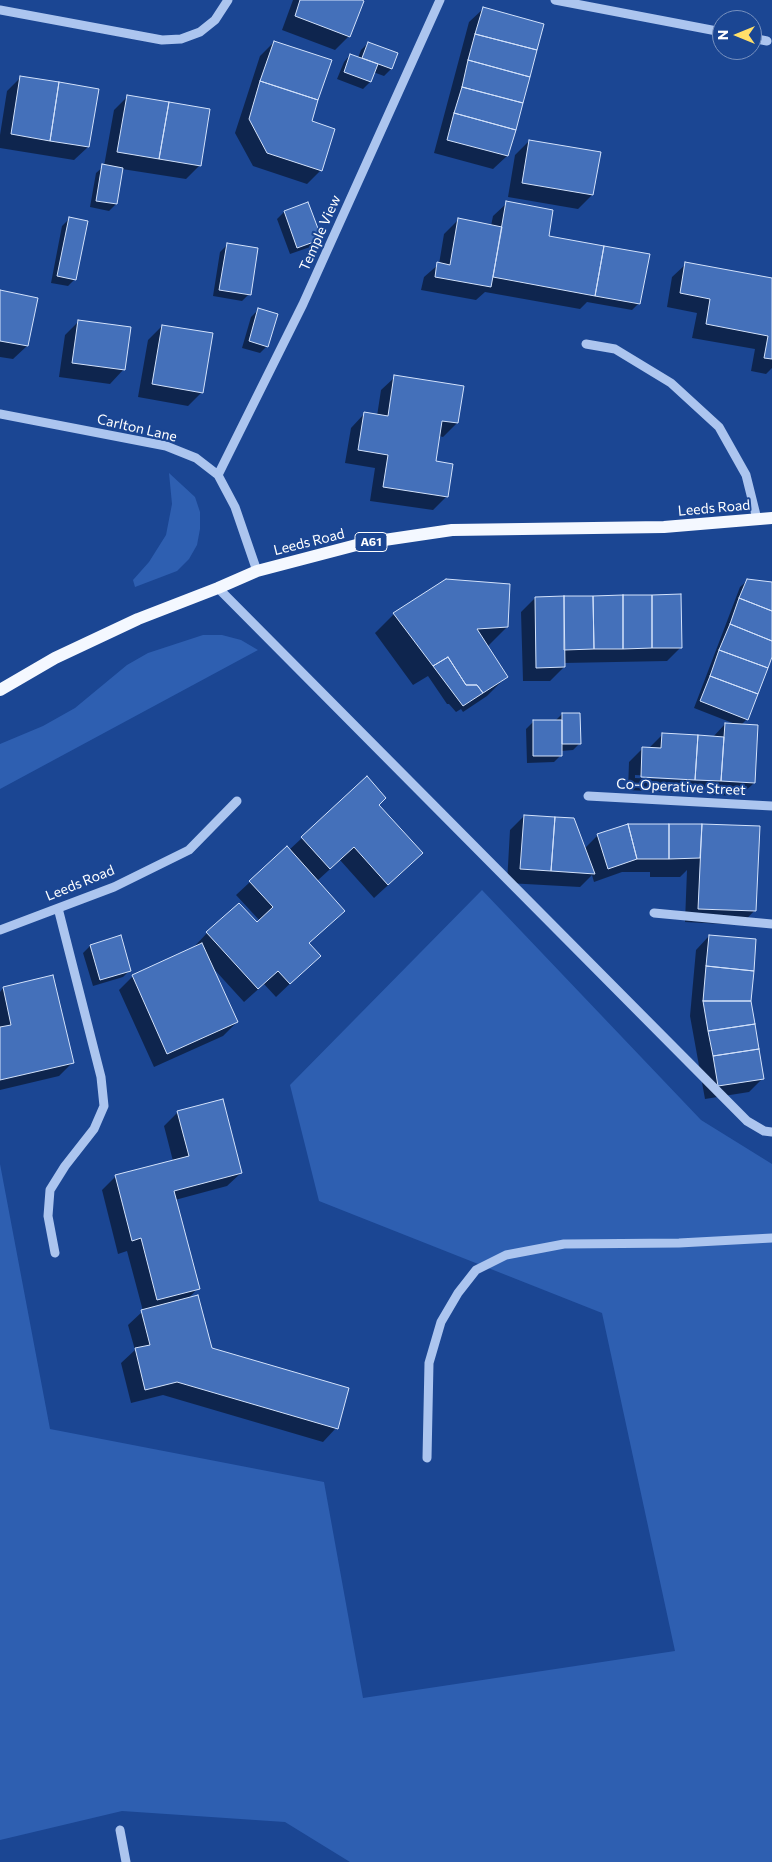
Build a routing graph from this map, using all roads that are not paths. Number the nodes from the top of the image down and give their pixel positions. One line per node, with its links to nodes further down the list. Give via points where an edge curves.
1 (228, 0): 4 (street, via 215,20 200,32 181,39 162,40)
2 (440, 0): 10 (street, Temple View, via 303,304)
3 (555, 0): 5 (street)
4 (0, 10)
5 (712, 30)
6 (762, 40): 7 (street)
7 (767, 41)
8 (586, 344): 12 (street, via 615,349 671,383 719,427 746,475)
9 (0, 414): 10 (street, Carlton Lane, via 166,446 196,458)
10 (218, 474): 13 (street, Carlton Lane, via 235,507)
11 (772, 518): 12 (main road, Leeds Road / A61)
12 (757, 520): 13 (main road, Leeds Road / A61, via 664,527 452,530 364,543)
13 (256, 571): 14 (main road, Leeds Road / A61)
14 (218, 588): 15 (main road, Leeds Road / A61, via 138,619 55,658); 23 (street, via 747,1121)
15 (0, 690)
16 (588, 796): 18 (street, Co-Operative Street)
17 (237, 801): 19 (street, Leeds Road, via 189,850 114,887)
18 (772, 806)
19 (58, 908): 22 (street, Leeds Road); 25 (street, via 101,1077 104,1106 94,1129 50,1190 48,1216)
20 (654, 913): 21 (street)
21 (772, 924)
22 (0, 930)
23 (772, 1132)
24 (772, 1238): 26 (street, via 564,1244 506,1255 476,1270 441,1322 429,1363)
25 (55, 1253)
26 (427, 1458)
27 (120, 1830): 28 (street)
28 (126, 1862)

